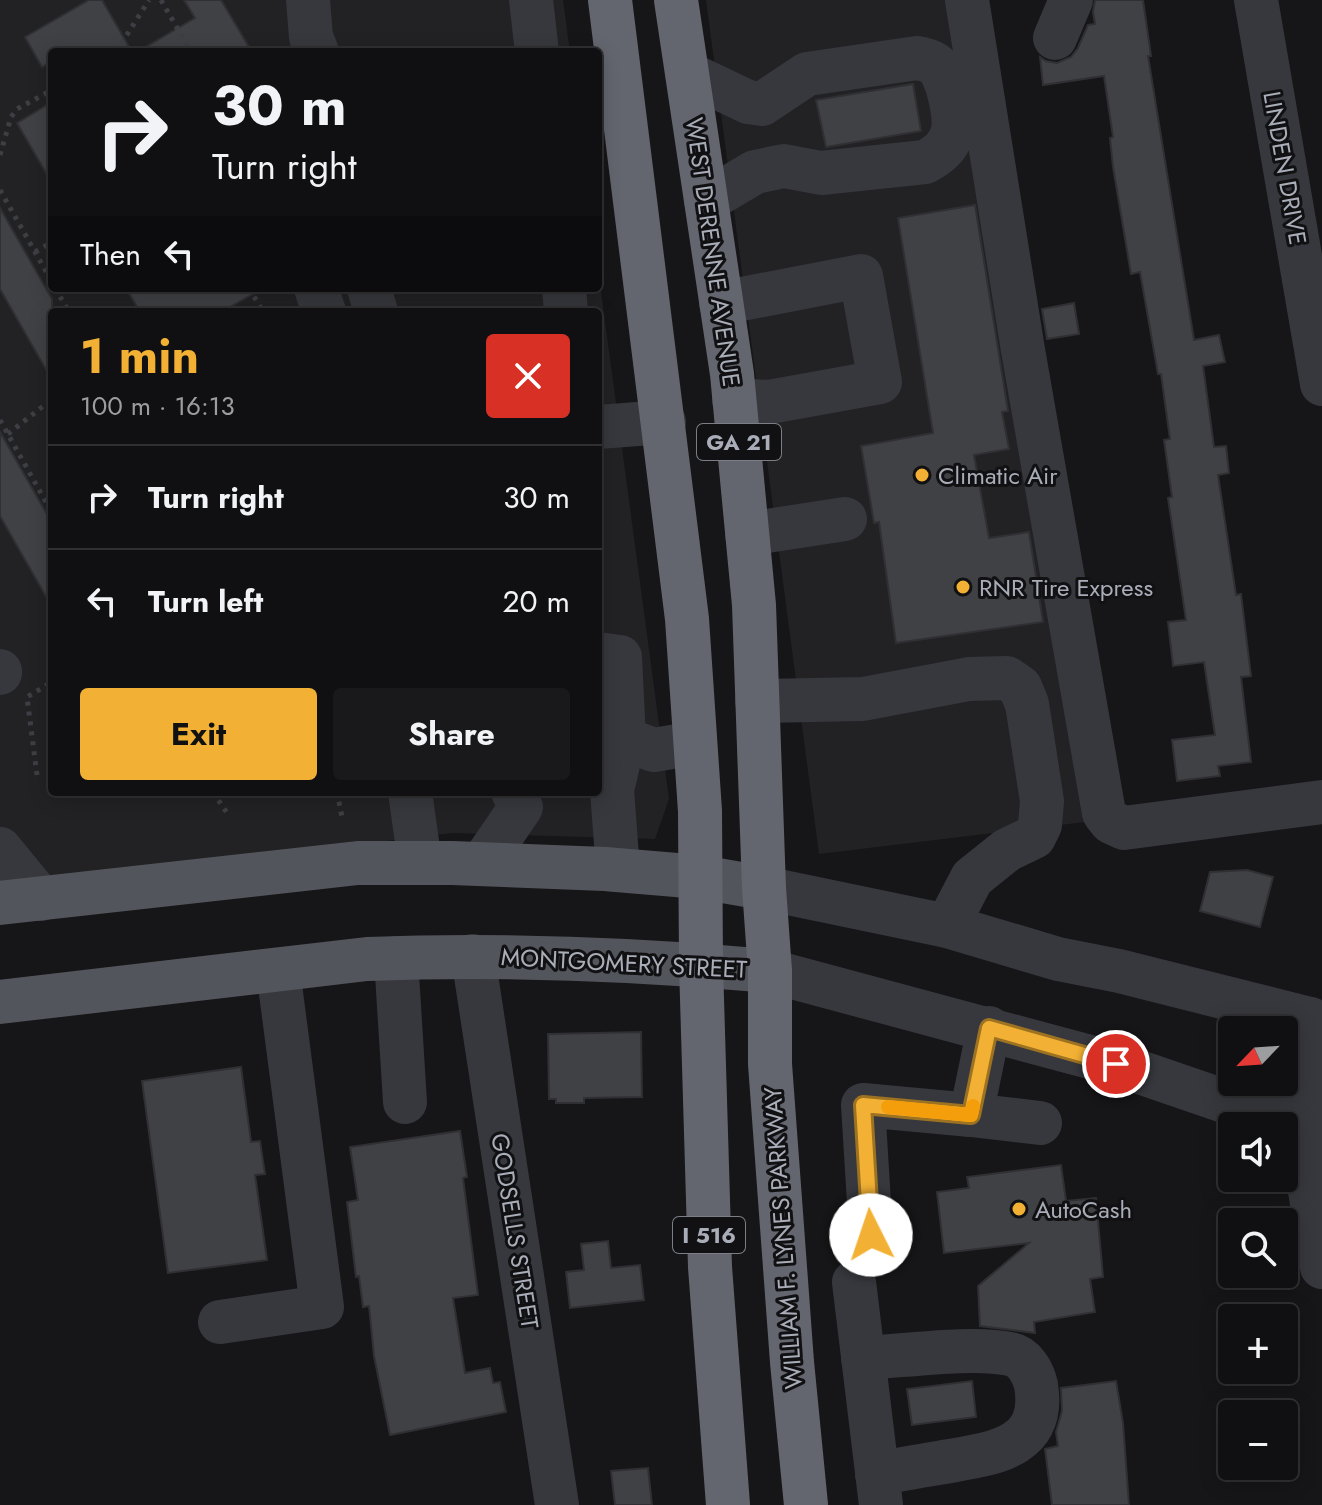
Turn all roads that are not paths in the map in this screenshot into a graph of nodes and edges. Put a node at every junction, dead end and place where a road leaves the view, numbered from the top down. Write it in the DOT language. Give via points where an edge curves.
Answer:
graph roads {
  1 [pos="308,0"];
  2 [pos="531,0"];
  3 [pos="610,0"];
  4 [pos="676,0"];
  5 [pos="967,0"];
  6 [pos="1256,0"];
  7 [pos="315,48"];
  8 [pos="537,48"];
  9 [pos="609,72"];
  10 [pos="687,73"];
  11 [pos="706,201"];
  12 [pos="721,303"];
  13 [pos="1322,384"];
  14 [pos="734,400"];
  15 [pos="664,422"];
  16 [pos="602,427"];
  17 [pos="845,519"];
  18 [pos="747,534"];
  19 [pos="602,655"];
  20 [pos="757,701"];
  21 [pos="611,742"];
  22 [pos="695,743"];
  23 [pos="411,796"];
  24 [pos="521,797"];
  25 [pos="1322,802"];
  26 [pos="0,849"];
  27 [pos="420,863"];
  28 [pos="482,864"];
  29 [pos="618,870"];
  30 [pos="700,877"];
  31 [pos="764,888"];
  32 [pos="20,901"];
  33 [pos="947,926"];
  34 [pos="473,956"];
  35 [pos="396,958"];
  36 [pos="701,965"];
  37 [pos="278,970"];
  38 [pos="770,971"];
  39 [pos="0,1002"];
  40 [pos="1316,1021"];
  41 [pos="989,1028"];
  42 [pos="405,1102"];
  43 [pos="971,1115"];
  44 [pos="1040,1123"];
  45 [pos="1311,1132"];
  46 [pos="871,1235"];
  47 [pos="1322,1267"];
  48 [pos="854,1282"];
  49 [pos="220,1322"];
  50 [pos="863,1358"];
  51 [pos="879,1489"];
  52 [pos="557,1505"];
  53 [pos="728,1505"];
  54 [pos="806,1505"];
  1 -- 7 [label="street"];
  2 -- 8 [label="street"];
  3 -- 9 [label="highway, GA 21"];
  4 -- 10 [label="highway, WEST DERENNE AVENUE / GA 21"];
  5 -- 25 [label="street" via="1100,802 1111,822 1124,828"];
  6 -- 13 [label="street, LINDEN DRIVE"];
  9 -- 15 [label="highway, GA 21"];
  10 -- 11 [label="highway, WEST DERENNE AVENUE / GA 21"];
  10 -- 11 [label="street" via="762,104 807,74 917,58 943,72 954,129 947,146 925,162 821,173 784,166 755,172"];
  11 -- 12 [label="highway, WEST DERENNE AVENUE / GA 21"];
  12 -- 14 [label="highway, WEST DERENNE AVENUE / GA 21"];
  12 -- 14 [label="street" via="861,276 880,382 769,402"];
  14 -- 18 [label="highway, WEST DERENNE AVENUE / GA 21"];
  15 -- 16 [label="street"];
  15 -- 22 [label="highway, GA 21"];
  17 -- 18 [label="street"];
  18 -- 20 [label="highway, WEST DERENNE AVENUE / GA 21"];
  19 -- 21 [label="street" via="620,657"];
  20 -- 31 [label="highway, WEST DERENNE AVENUE / GA 21"];
  20 -- 33 [label="street" via="863,699 969,679 1007,678 1020,687 1042,801 1040,825 1034,837 1007,850 972,878"];
  21 -- 22 [label="street" via="654,750"];
  21 -- 29 [label="street"];
  22 -- 30 [label="highway, GA 21"];
  23 -- 27 [label="street"];
  24 -- 28 [label="street"];
  26 -- 32 [label="street"];
  27 -- 28 [label="main road"];
  27 -- 32 [label="main road" via="358,863"];
  28 -- 29 [label="main road"];
  29 -- 30 [label="main road"];
  30 -- 31 [label="main road"];
  30 -- 36 [label="highway, GA 21"];
  31 -- 33 [label="street"];
  31 -- 38 [label="highway, GA 21"];
  33 -- 40 [label="street" via="1058,959"];
  34 -- 35 [label="main road, MONTGOMERY STREET"];
  34 -- 36 [label="main road, MONTGOMERY STREET"];
  34 -- 52 [label="street, GODSELLS STREET"];
  35 -- 37 [label="main road, MONTGOMERY STREET"];
  35 -- 42 [label="street"];
  36 -- 38 [label="main road, MONTGOMERY STREET"];
  36 -- 53 [label="highway, I 516" via="710,1267"];
  37 -- 39 [label="main road, MONTGOMERY STREET"];
  37 -- 49 [label="street" via="322,1307"];
  38 -- 41 [label="street, MONTGOMERY STREET"];
  38 -- 54 [label="highway, WILLIAM F. LYNES PARKWAY" via="770,1064"];
  40 -- 45 [label="street"];
  41 -- 43 [label="street"];
  41 -- 45 [label="street, MONTGOMERY STREET" via="1116,1064"];
  43 -- 44 [label="street"];
  43 -- 46 [label="street" via="863,1105"];
  45 -- 47 [label="street"];
  48 -- 50 [label="street"];
  50 -- 51 [label="street"];
  50 -- 51 [label="street" via="1014,1354 1027,1364 1035,1381 1038,1412 1023,1438 1003,1450"];
}
